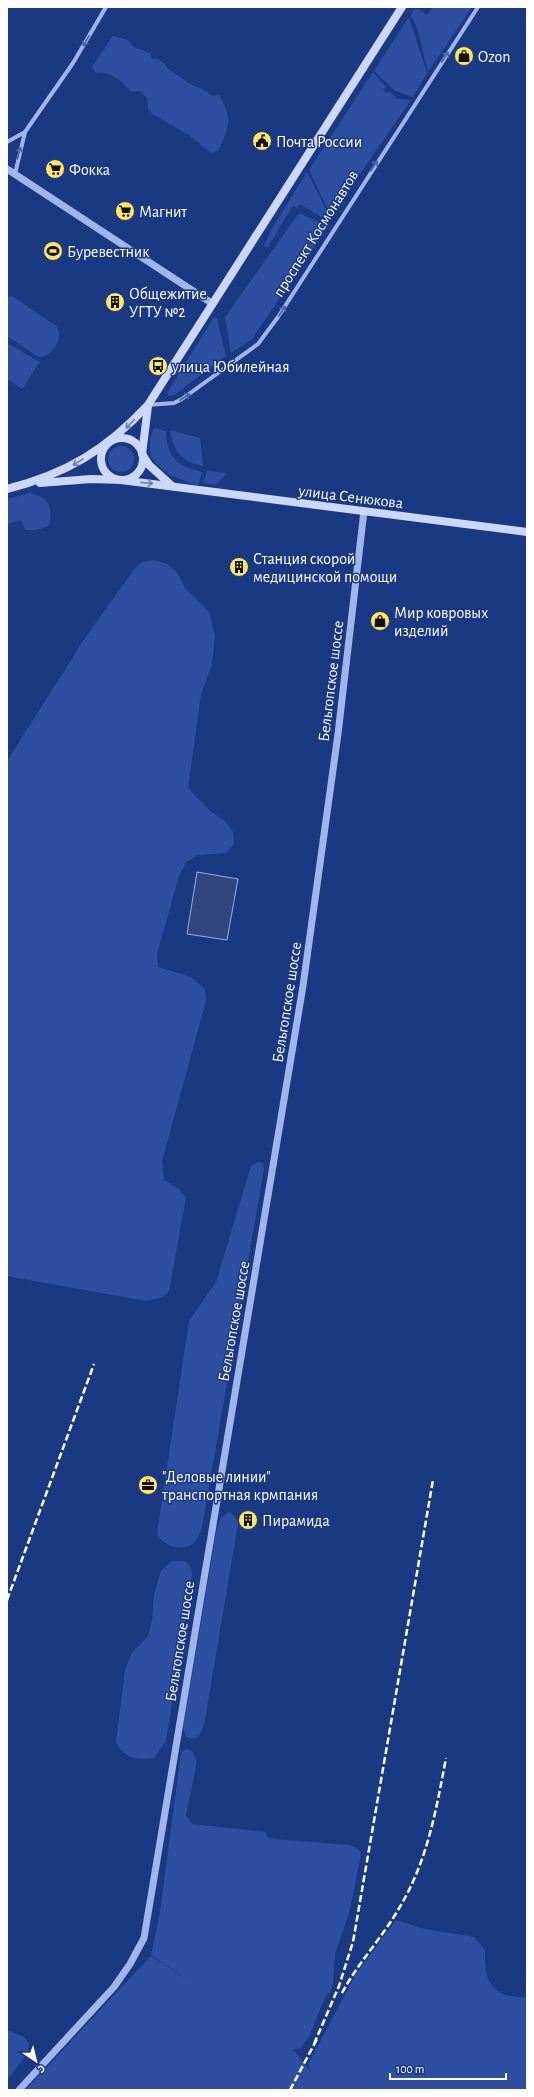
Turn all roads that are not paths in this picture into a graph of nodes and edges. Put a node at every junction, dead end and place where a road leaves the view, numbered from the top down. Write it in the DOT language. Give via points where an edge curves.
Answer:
graph roads {
  1 [pos="106,7"];
  2 [pos="402,7"];
  3 [pos="478,7"];
  4 [pos="25,132"];
  5 [pos="7,142"];
  6 [pos="7,169"];
  7 [pos="15,174"];
  8 [pos="213,304"];
  9 [pos="148,405"];
  10 [pos="111,442"];
  11 [pos="142,454"];
  12 [pos="121,480"];
  13 [pos="29,484"];
  14 [pos="172,486"];
  15 [pos="7,489"];
  16 [pos="364,512"];
  17 [pos="527,532"];
  18 [pos="19,2090"];
  1 -- 4 [label="street, one-way" via="56,88"];
  2 -- 8 [label="main road"];
  9 -- 3 [label="street, проспект Космонавтов, one-way" via="174,403 182,399 258,344"];
  4 -- 5 [label="street"];
  7 -- 4 [label="street, one-way"];
  6 -- 7 [label="street"];
  7 -- 8 [label="street"];
  8 -- 9 [label="main road"];
  9 -- 10 [label="main road, one-way"];
  9 -- 11 [label="main road"];
  10 -- 11 [label="main road, улица Сенюкова" via="118,439 132,441"];
  10 -- 12 [label="main road, улица Сенюкова" via="102,452 101,465 108,476"];
  10 -- 13 [label="main road, улица Сенюкова, one-way" via="71,466"];
  11 -- 12 [label="main road, улица Сенюкова" via="139,472 134,477"];
  11 -- 14 [label="main road, улица Сенюкова" via="149,466"];
  12 -- 13 [label="main road, улица Сенюкова" via="91,479"];
  12 -- 14 [label="main road, улица Сенюкова, one-way"];
  13 -- 15 [label="main road, улица Сенюкова"];
  14 -- 16 [label="main road, улица Сенюкова" via="201,492"];
  16 -- 17 [label="main road, улица Сенюкова"];
  16 -- 18 [label="street, Бельгопское шоссе" via="338,734 303,986 144,1938 114,1987"];
}
